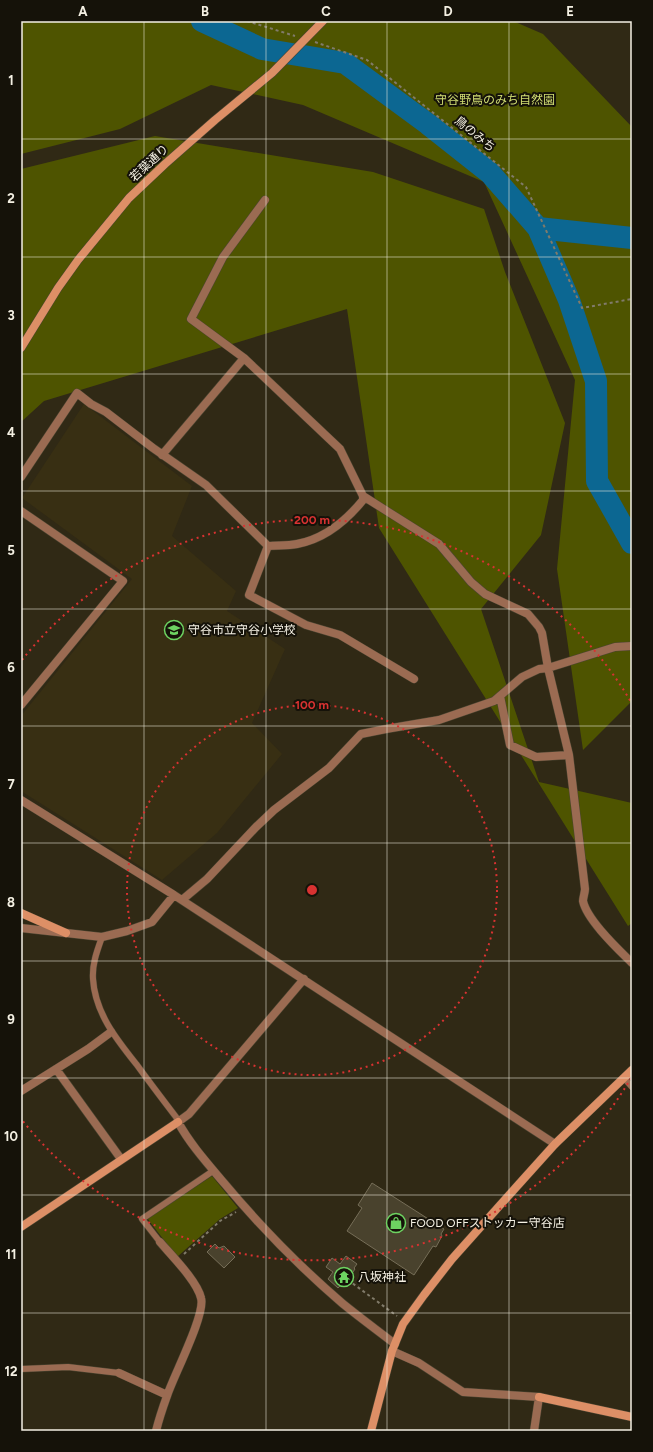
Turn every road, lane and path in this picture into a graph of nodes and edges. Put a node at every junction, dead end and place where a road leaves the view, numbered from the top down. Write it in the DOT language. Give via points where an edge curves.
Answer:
graph roads {
  1 [pos="247,21"];
  2 [pos="323,21"];
  3 [pos="297,36"];
  4 [pos="311,41"];
  5 [pos="265,200"];
  6 [pos="632,299"];
  7 [pos="21,348"];
  8 [pos="244,358"];
  9 [pos="162,455"];
  10 [pos="21,477"];
  11 [pos="363,496"];
  12 [pos="21,511"];
  13 [pos="268,546"];
  14 [pos="632,646"];
  15 [pos="548,668"];
  16 [pos="414,679"];
  17 [pos="500,696"];
  18 [pos="21,705"];
  19 [pos="569,755"];
  20 [pos="21,800"];
  21 [pos="174,895"];
  22 [pos="182,900"];
  23 [pos="21,913"];
  24 [pos="21,928"];
  25 [pos="66,933"];
  26 [pos="102,937"];
  27 [pos="632,963"];
  28 [pos="304,979"];
  29 [pos="112,1032"];
  30 [pos="56,1069"];
  31 [pos="632,1070"];
  32 [pos="624,1078"];
  33 [pos="632,1087"];
  34 [pos="21,1091"];
  35 [pos="178,1122"];
  36 [pos="555,1144"];
  37 [pos="121,1159"];
  38 [pos="213,1170"];
  39 [pos="244,1207"];
  40 [pos="21,1227"];
  41 [pos="160,1242"];
  42 [pos="176,1261"];
  43 [pos="348,1280"];
  44 [pos="405,1321"];
  45 [pos="393,1347"];
  46 [pos="21,1369"];
  47 [pos="119,1373"];
  48 [pos="167,1395"];
  49 [pos="539,1397"];
  50 [pos="632,1417"];
  51 [pos="156,1431"];
  52 [pos="372,1431"];
  53 [pos="534,1431"];
  1 -- 3 [label="path"];
  2 -- 7 [label="street, 若葉通り" via="272,73 164,164 129,198 78,260"];
  4 -- 6 [label="path, 鳥のみち" via="367,60 526,188 582,308"];
  5 -- 8 [label="street" via="223,257 191,319"];
  8 -- 9 [label="street"];
  8 -- 11 [label="street" via="340,449"];
  9 -- 10 [label="street" via="77,393"];
  9 -- 13 [label="street" via="206,485"];
  11 -- 13 [label="street" via="355,510 325,535 297,544"];
  11 -- 15 [label="street" via="439,544 471,582 485,594 528,614 542,633"];
  12 -- 18 [label="street" via="123,581"];
  13 -- 16 [label="street" via="249,595 306,625 340,635"];
  14 -- 15 [label="street" via="615,647"];
  15 -- 17 [label="street" via="522,677"];
  15 -- 19 [label="street"];
  17 -- 19 [label="street" via="510,745 536,757"];
  17 -- 22 [label="street" via="494,701 439,720 362,734 329,768 274,810 207,879"];
  19 -- 27 [label="street" via="585,889 583,901 591,918"];
  20 -- 21 [label="street"];
  21 -- 22 [label="street"];
  21 -- 26 [label="street" via="152,922"];
  22 -- 28 [label="street"];
  23 -- 25 [label="street"];
  24 -- 25 [label="street"];
  25 -- 26 [label="street"];
  26 -- 29 [label="lane" via="93,964 93,979 95,994"];
  28 -- 35 [label="street" via="189,1114"];
  28 -- 36 [label="street"];
  29 -- 30 [label="street"];
  29 -- 35 [label="lane"];
  30 -- 34 [label="street"];
  30 -- 37 [label="street"];
  31 -- 32 [label="street"];
  32 -- 33 [label="lane"];
  32 -- 36 [label="street"];
  35 -- 37 [label="street"];
  35 -- 38 [label="street"];
  36 -- 44 [label="street" via="452,1259"];
  37 -- 40 [label="street"];
  38 -- 39 [label="street"];
  38 -- 41 [label="lane" via="142,1218"];
  39 -- 42 [label="path" via="220,1221"];
  39 -- 45 [label="street" via="296,1260"];
  41 -- 42 [label="street"];
  42 -- 48 [label="street" via="197,1287 202,1300 201,1311"];
  43 -- 44 [label="path"];
  44 -- 45 [label="street"];
  45 -- 49 [label="street" via="463,1392"];
  45 -- 52 [label="street"];
  46 -- 47 [label="lane" via="68,1367"];
  47 -- 48 [label="street"];
  48 -- 51 [label="street"];
  49 -- 50 [label="street"];
  49 -- 53 [label="street"];
}
